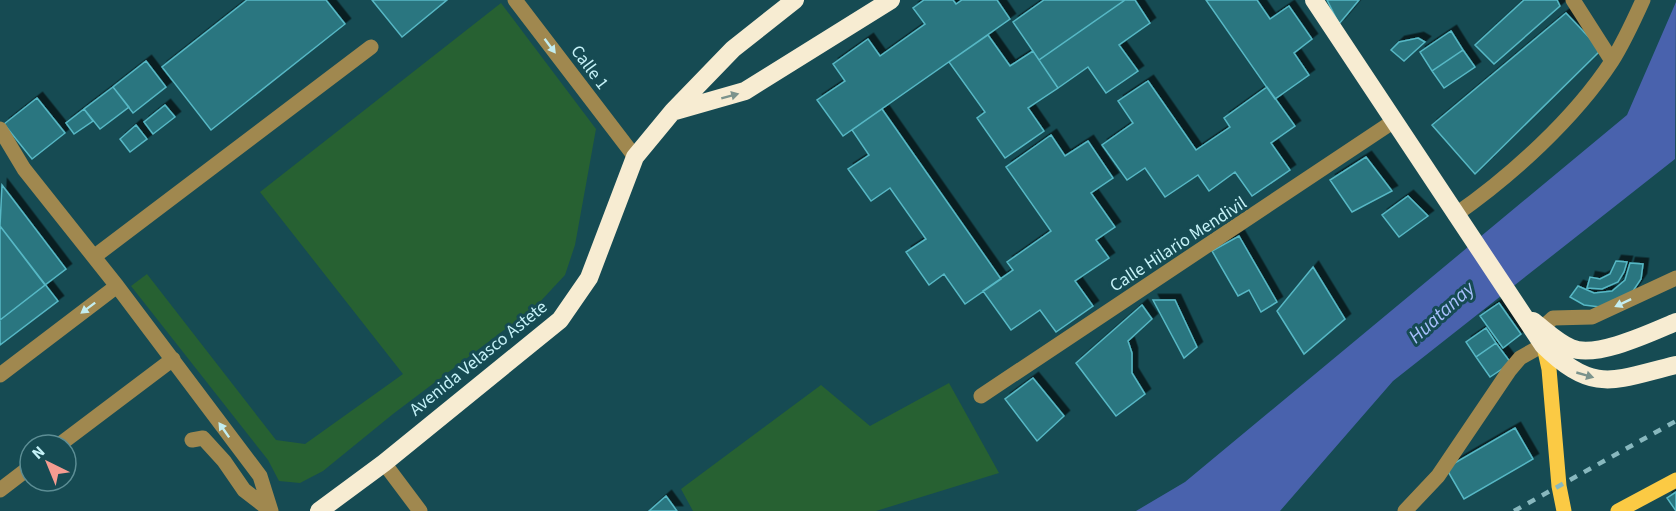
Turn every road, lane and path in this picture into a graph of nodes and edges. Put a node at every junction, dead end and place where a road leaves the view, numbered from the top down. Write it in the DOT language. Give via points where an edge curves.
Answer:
graph roads {
  1 [pos="515,0"];
  2 [pos="795,0"];
  3 [pos="891,0"];
  4 [pos="1314,0"];
  5 [pos="1573,0"];
  6 [pos="1643,0"];
  7 [pos="371,47"];
  8 [pos="1612,61"];
  9 [pos="674,111"];
  10 [pos="1394,121"];
  11 [pos="0,129"];
  12 [pos="635,157"];
  13 [pos="1460,222"];
  14 [pos="96,256"];
  15 [pos="1676,278"];
  16 [pos="117,286"];
  17 [pos="1676,322"];
  18 [pos="1543,337"];
  19 [pos="173,360"];
  20 [pos="1676,365"];
  21 [pos="0,375"];
  22 [pos="981,396"];
  23 [pos="75,433"];
  24 [pos="192,440"];
  25 [pos="384,463"];
  26 [pos="18,476"];
  27 [pos="1676,480"];
  28 [pos="0,490"];
  29 [pos="271,511"];
  30 [pos="318,511"];
  31 [pos="420,511"];
  32 [pos="1405,511"];
  33 [pos="1564,511"];
  34 [pos="1618,511"];
  1 -- 12 [label="street, Calle 1, one-way"];
  2 -- 9 [label="highway, Avenida Velasco Astete" via="733,48"];
  9 -- 3 [label="highway, one-way" via="745,92"];
  4 -- 10 [label="highway"];
  5 -- 8 [label="street"];
  6 -- 8 [label="street"];
  7 -- 14 [label="street"];
  8 -- 13 [label="street" via="1580,103"];
  9 -- 12 [label="highway, Avenida Velasco Astete"];
  10 -- 13 [label="highway"];
  10 -- 22 [label="street, Calle Hilario Mendivil"];
  11 -- 14 [label="street" via="24,169"];
  12 -- 25 [label="highway, Avenida Velasco Astete" via="589,278 560,320"];
  13 -- 18 [label="highway" via="1511,299"];
  14 -- 16 [label="street"];
  15 -- 18 [label="street, one-way" via="1592,317 1553,318"];
  16 -- 19 [label="street"];
  16 -- 21 [label="street, one-way"];
  17 -- 18 [label="highway" via="1639,338 1590,351 1573,350"];
  18 -- 20 [label="highway, one-way" via="1579,375 1609,381"];
  18 -- 32 [label="street" via="1509,371 1438,476"];
  18 -- 33 [label="main road"];
  19 -- 23 [label="street"];
  29 -- 19 [label="street, one-way" via="260,476"];
  24 -- 29 [label="street" via="203,438 244,490"];
  25 -- 30 [label="highway, Avenida Velasco Astete"];
  25 -- 31 [label="street"];
  26 -- 28 [label="street"];
  27 -- 34 [label="main road"];
}
